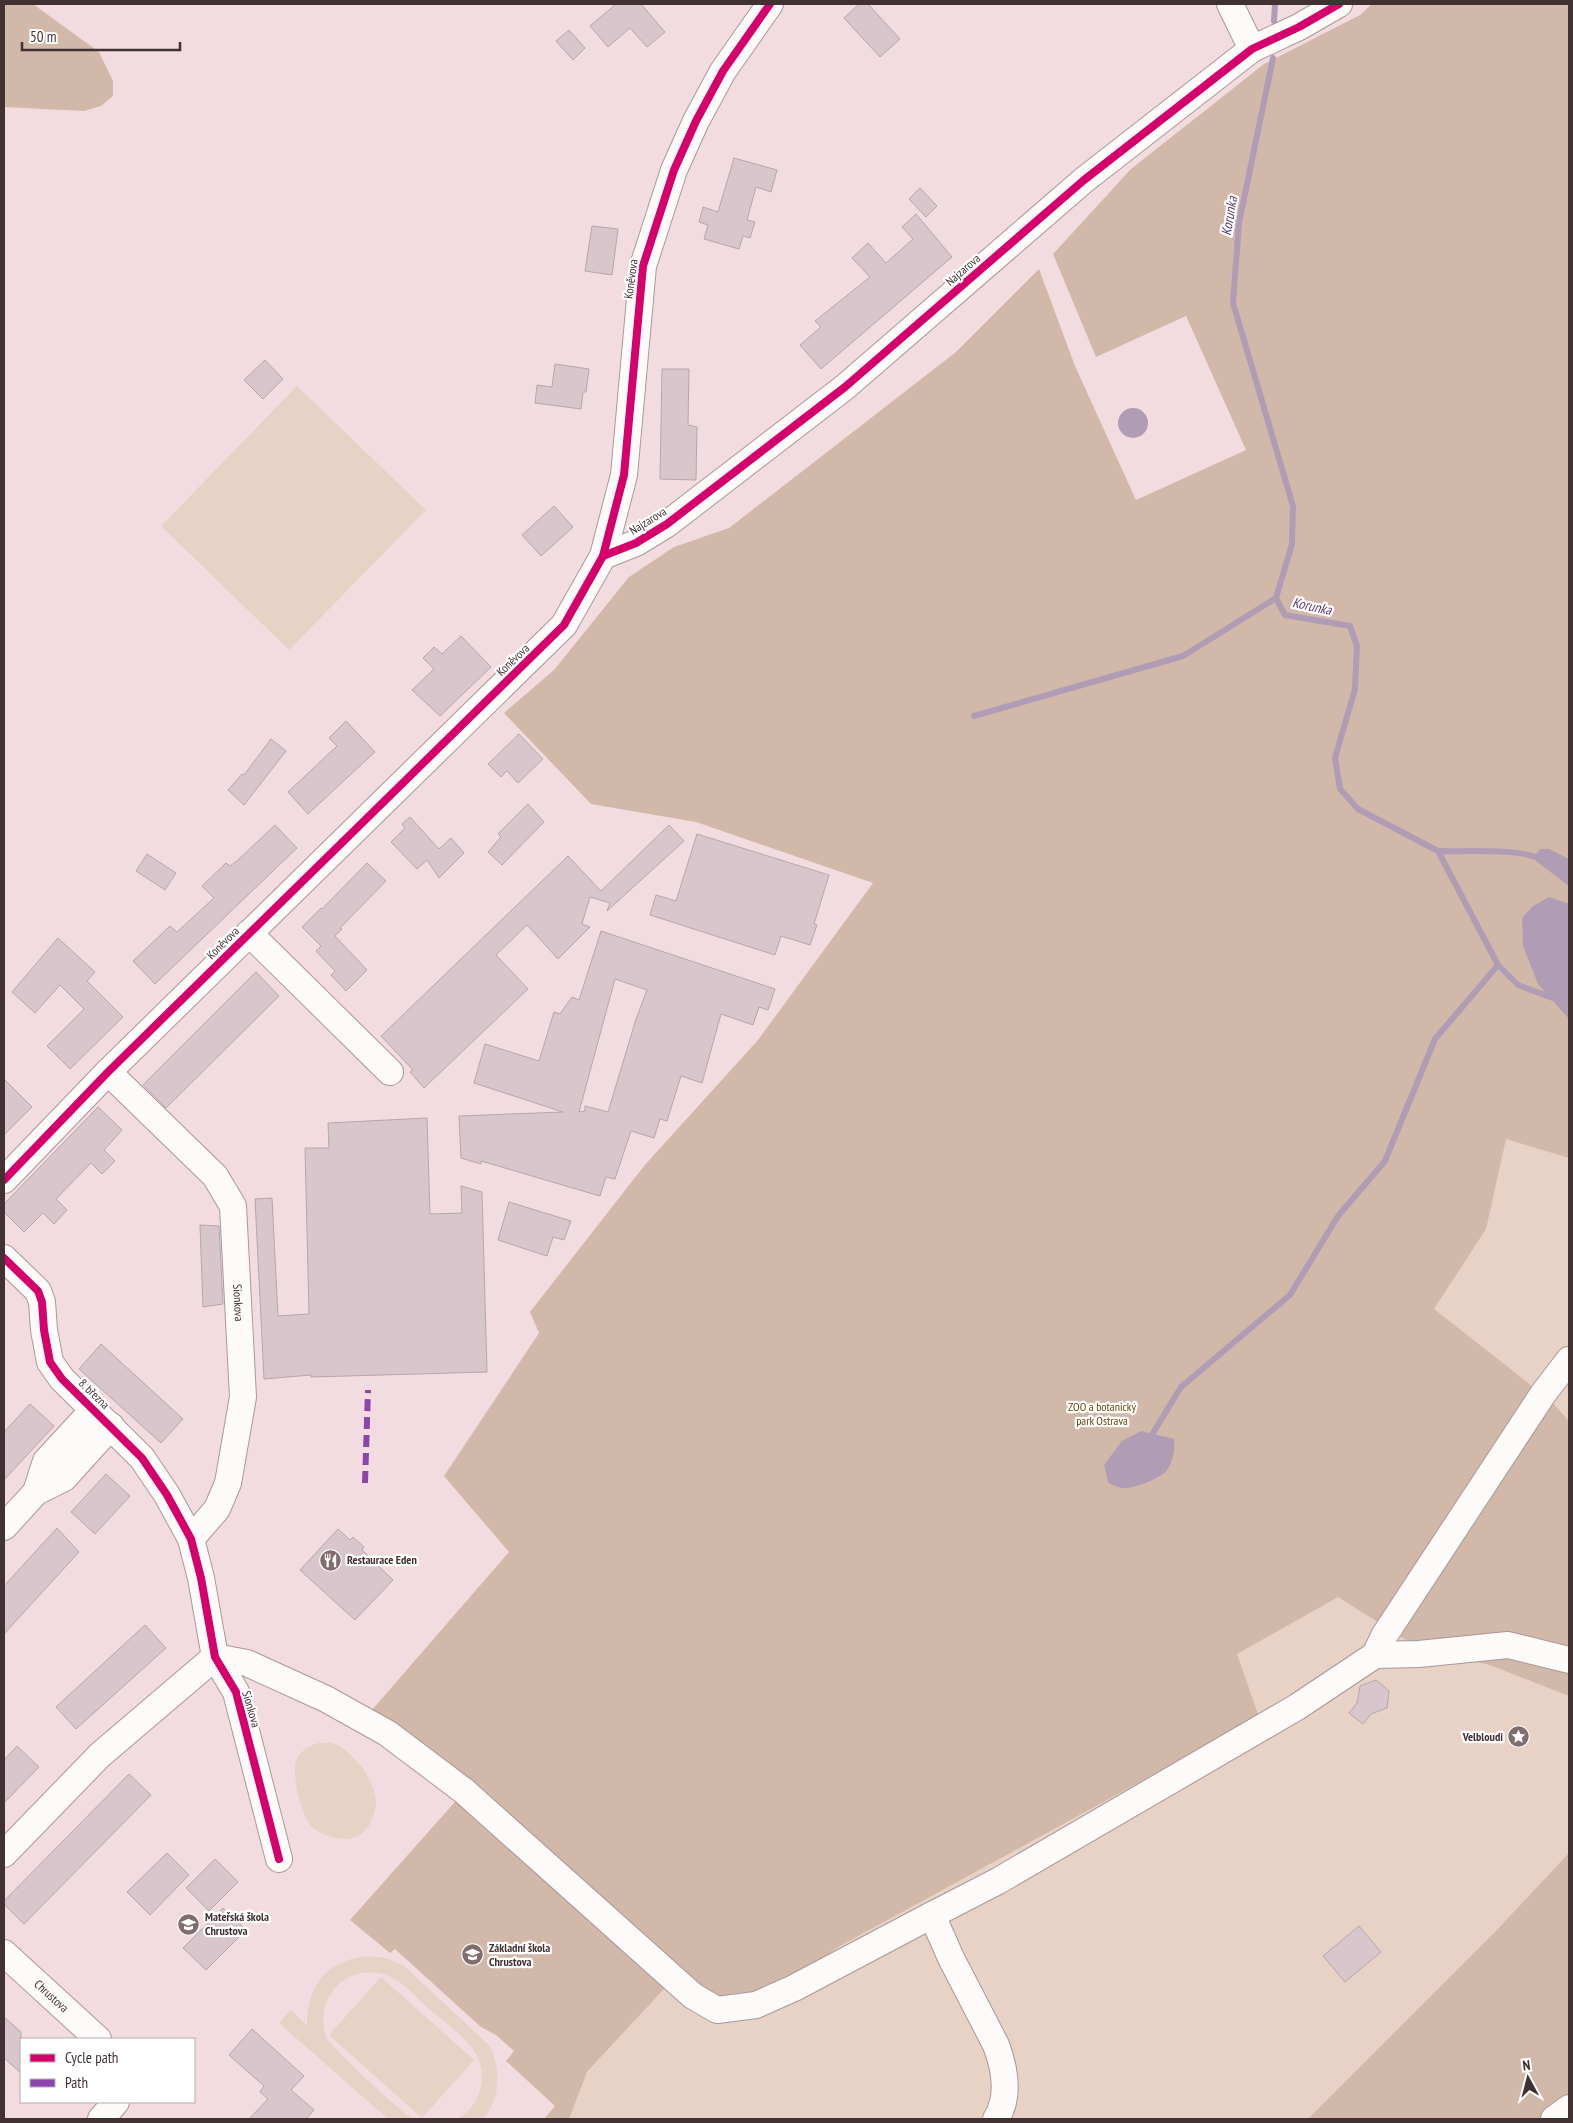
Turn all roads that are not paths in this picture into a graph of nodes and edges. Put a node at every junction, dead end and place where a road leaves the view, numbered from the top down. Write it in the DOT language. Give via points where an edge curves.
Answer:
graph roads {
  1 [pos="770,4"];
  2 [pos="1230,4"];
  3 [pos="1339,4"];
  4 [pos="1252,49"];
  5 [pos="603,556"];
  6 [pos="249,934"];
  7 [pos="108,1072"];
  8 [pos="390,1072"];
  9 [pos="4,1180"];
  10 [pos="4,1258"];
  11 [pos="1569,1360"];
  12 [pos="103,1417"];
  13 [pos="4,1527"];
  14 [pos="191,1539"];
  15 [pos="1375,1655"];
  16 [pos="215,1657"];
  17 [pos="1569,1660"];
  18 [pos="4,1854"];
  19 [pos="279,1858"];
  20 [pos="932,1915"];
  21 [pos="4,1953"];
  22 [pos="97,2038"];
  23 [pos="115,2103"];
  24 [pos="1569,2108"];
  25 [pos="101,2119"];
  26 [pos="996,2119"];
  27 [pos="1554,2119"];
  1 -- 5 [label="street, Koněvova" via="723,71 696,122 674,170 642,266 624,475"];
  2 -- 4 [label="street"];
  3 -- 4 [label="street, Najzarova"];
  4 -- 5 [label="street, Najzarova" via="1084,180 845,387 667,524 636,543"];
  5 -- 6 [label="street, Koněvova" via="564,625"];
  6 -- 7 [label="street, Koněvova"];
  6 -- 8 [label="street"];
  7 -- 9 [label="street, Koněvova"];
  7 -- 14 [label="street, Sionkova" via="215,1176 232,1206 243,1397 228,1483 217,1509"];
  10 -- 12 [label="street, 8. března" via="38,1291 50,1362 62,1379"];
  11 -- 15 [label="street" via="1384,1636"];
  12 -- 13 [label="street, 8. března" via="46,1461 36,1492"];
  12 -- 14 [label="street, 8. března" via="142,1458"];
  14 -- 16 [label="street, Sionkova"];
  15 -- 17 [label="street" via="1508,1645"];
  15 -- 20 [label="street" via="1297,1707 998,1881"];
  16 -- 18 [label="street" via="100,1755"];
  16 -- 19 [label="street, Sionkova" via="236,1692"];
  16 -- 20 [label="street" via="247,1663 326,1699 387,1733 464,1792 693,1996 717,2010 756,2005 786,1992"];
  20 -- 26 [label="street" via="1001,2059 1005,2095"];
  21 -- 22 [label="street, Chrustova"];
  23 -- 25 [label="street"];
  24 -- 27 [label="street"];
}
